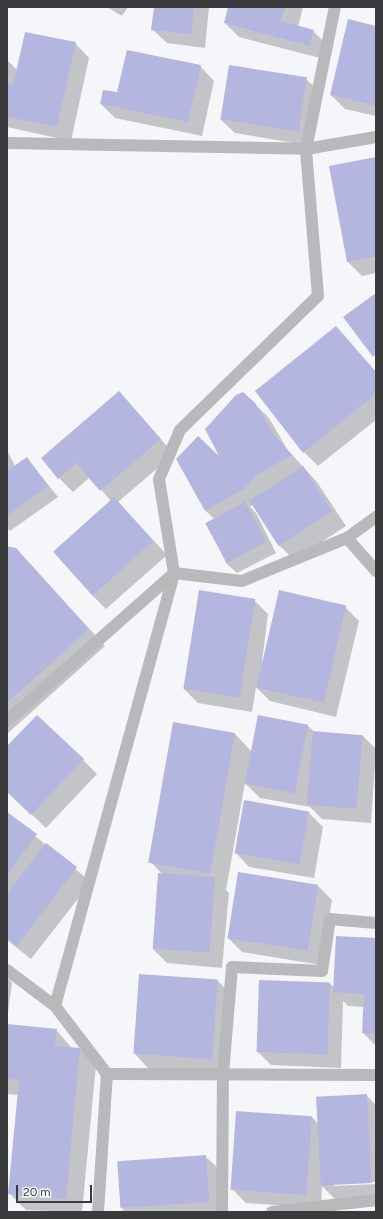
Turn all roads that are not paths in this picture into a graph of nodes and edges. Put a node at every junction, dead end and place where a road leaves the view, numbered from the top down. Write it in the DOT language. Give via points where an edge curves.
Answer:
graph roads {
  1 [pos="335,7"];
  2 [pos="376,137"];
  3 [pos="7,143"];
  4 [pos="306,149"];
  5 [pos="376,517"];
  6 [pos="347,538"];
  7 [pos="376,571"];
  8 [pos="174,573"];
  9 [pos="7,721"];
  10 [pos="376,922"];
  11 [pos="7,970"];
  12 [pos="55,1006"];
  13 [pos="107,1074"];
  14 [pos="223,1074"];
  15 [pos="376,1075"];
  16 [pos="376,1200"];
  17 [pos="98,1212"];
  18 [pos="222,1212"];
  19 [pos="272,1212"];
  1 -- 4 [label="street"];
  2 -- 4 [label="street"];
  3 -- 4 [label="street"];
  4 -- 8 [label="street" via="318,296 180,430 159,478"];
  5 -- 6 [label="street"];
  6 -- 7 [label="street"];
  6 -- 8 [label="street" via="242,581"];
  8 -- 9 [label="street"];
  8 -- 12 [label="street"];
  10 -- 14 [label="street" via="330,919 322,971 232,967"];
  11 -- 12 [label="street"];
  12 -- 13 [label="street"];
  13 -- 14 [label="street"];
  13 -- 17 [label="street"];
  14 -- 15 [label="street"];
  14 -- 18 [label="street"];
  16 -- 19 [label="street"];
}
